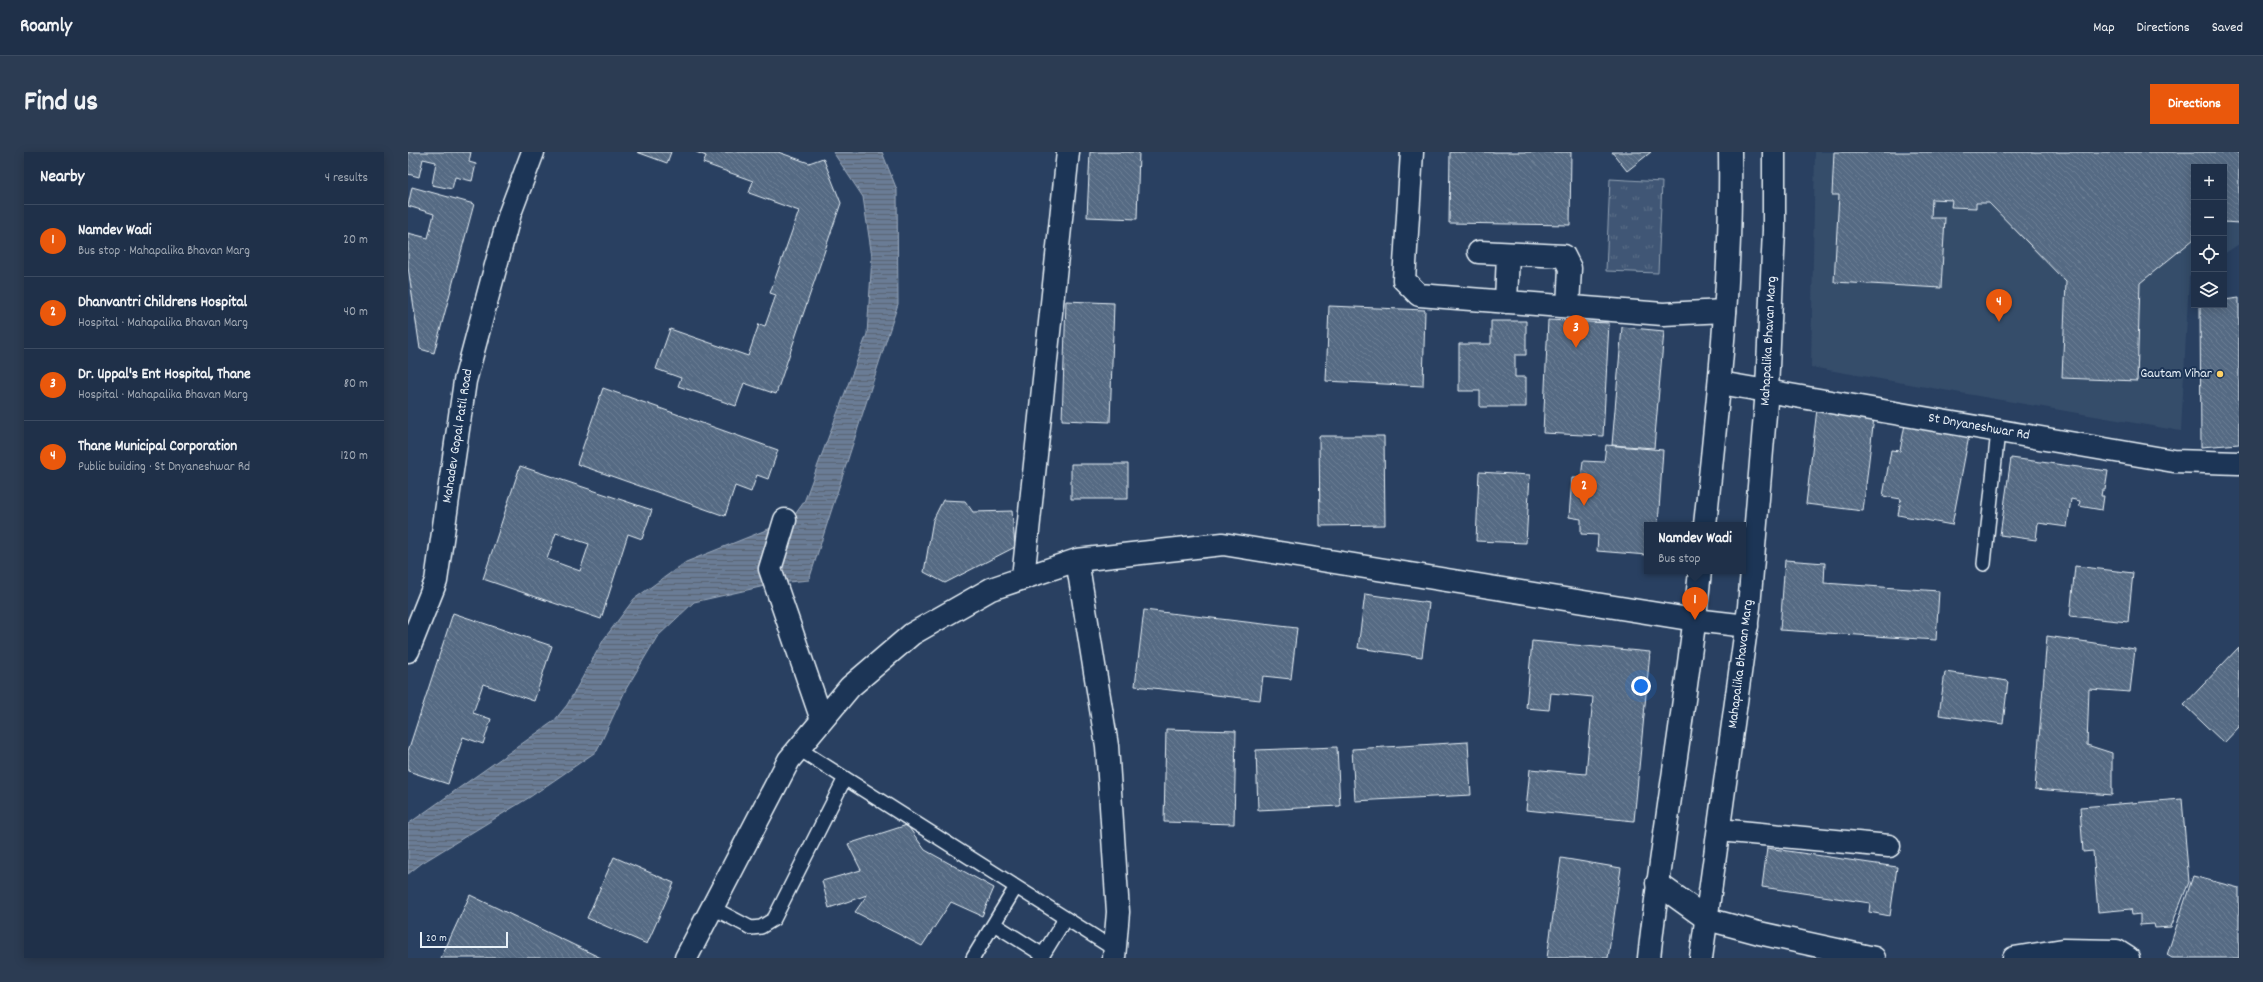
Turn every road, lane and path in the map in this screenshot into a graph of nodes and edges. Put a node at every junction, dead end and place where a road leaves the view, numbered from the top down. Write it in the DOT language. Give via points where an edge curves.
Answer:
graph roads {
  1 [pos="532,152"];
  2 [pos="1068,152"];
  3 [pos="1412,152"];
  4 [pos="1730,152"];
  5 [pos="1774,152"];
  6 [pos="1479,252"];
  7 [pos="1508,254"];
  8 [pos="1506,302"];
  9 [pos="1568,306"];
  10 [pos="1725,311"];
  11 [pos="1720,383"];
  12 [pos="1767,390"];
  13 [pos="1998,431"];
  14 [pos="2239,463"];
  15 [pos="785,520"];
  16 [pos="1705,522"];
  17 [pos="1077,560"];
  18 [pos="1984,564"];
  19 [pos="1700,574"];
  20 [pos="1023,578"];
  21 [pos="1695,620"];
  22 [pos="1747,626"];
  23 [pos="408,651"];
  24 [pos="822,720"];
  25 [pos="799,749"];
  26 [pos="845,778"];
  27 [pos="1719,830"];
  28 [pos="1889,846"];
  29 [pos="1657,883"];
  30 [pos="1016,887"];
  31 [pos="713,908"];
  32 [pos="1065,919"];
  33 [pos="1707,919"];
  34 [pos="994,924"];
  35 [pos="1114,954"];
  36 [pos="1042,957"];
  37 [pos="686,958"];
  38 [pos="973,958"];
  39 [pos="1648,958"];
  40 [pos="1701,958"];
  41 [pos="1874,958"];
  42 [pos="2014,958"];
  43 [pos="2128,958"];
  1 -- 23 [label="street, Mahadev Gopal Patil Road" via="510,213 465,381 436,581"];
  2 -- 20 [label="street"];
  3 -- 8 [label="street" via="1404,280 1419,295"];
  4 -- 10 [label="street" via="1731,223"];
  5 -- 12 [label="street, Mahapalika Bhavan Marg" via="1774,230"];
  6 -- 7 [label="street"];
  7 -- 8 [label="street"];
  7 -- 9 [label="street" via="1564,256 1570,268"];
  8 -- 9 [label="street"];
  9 -- 10 [label="street" via="1663,314"];
  10 -- 11 [label="street"];
  11 -- 12 [label="street, St Dnyaneshwar Rd"];
  11 -- 16 [label="street"];
  12 -- 13 [label="street, St Dnyaneshwar Rd"];
  12 -- 22 [label="street, Mahapalika Bhavan Marg"];
  13 -- 14 [label="street, St Dnyaneshwar Rd" via="2174,462"];
  13 -- 18 [label="lane"];
  15 -- 24 [label="street" via="770,570"];
  17 -- 20 [label="street"];
  17 -- 21 [label="street" via="1223,544"];
  17 -- 35 [label="street" via="1107,746 1118,912"];
  19 -- 21 [label="street"];
  20 -- 24 [label="street" via="991,589 912,634 850,687"];
  21 -- 22 [label="street"];
  21 -- 29 [label="street"];
  22 -- 27 [label="street, Mahapalika Bhavan Marg"];
  24 -- 25 [label="street"];
  25 -- 26 [label="lane"];
  25 -- 31 [label="street" via="789,760"];
  26 -- 30 [label="lane"];
  26 -- 31 [label="lane" via="774,919 761,927 751,928"];
  27 -- 28 [label="street"];
  27 -- 33 [label="street, Mahapalika Bhavan Marg"];
  29 -- 33 [label="street"];
  29 -- 39 [label="street"];
  30 -- 32 [label="lane"];
  30 -- 34 [label="lane"];
  31 -- 37 [label="street"];
  32 -- 35 [label="lane"];
  32 -- 36 [label="lane"];
  33 -- 40 [label="street, Mahapalika Bhavan Marg"];
  33 -- 41 [label="street"];
  34 -- 36 [label="lane"];
  34 -- 38 [label="lane"];
  42 -- 43 [label="street" via="2063,950 2117,951"];
}
